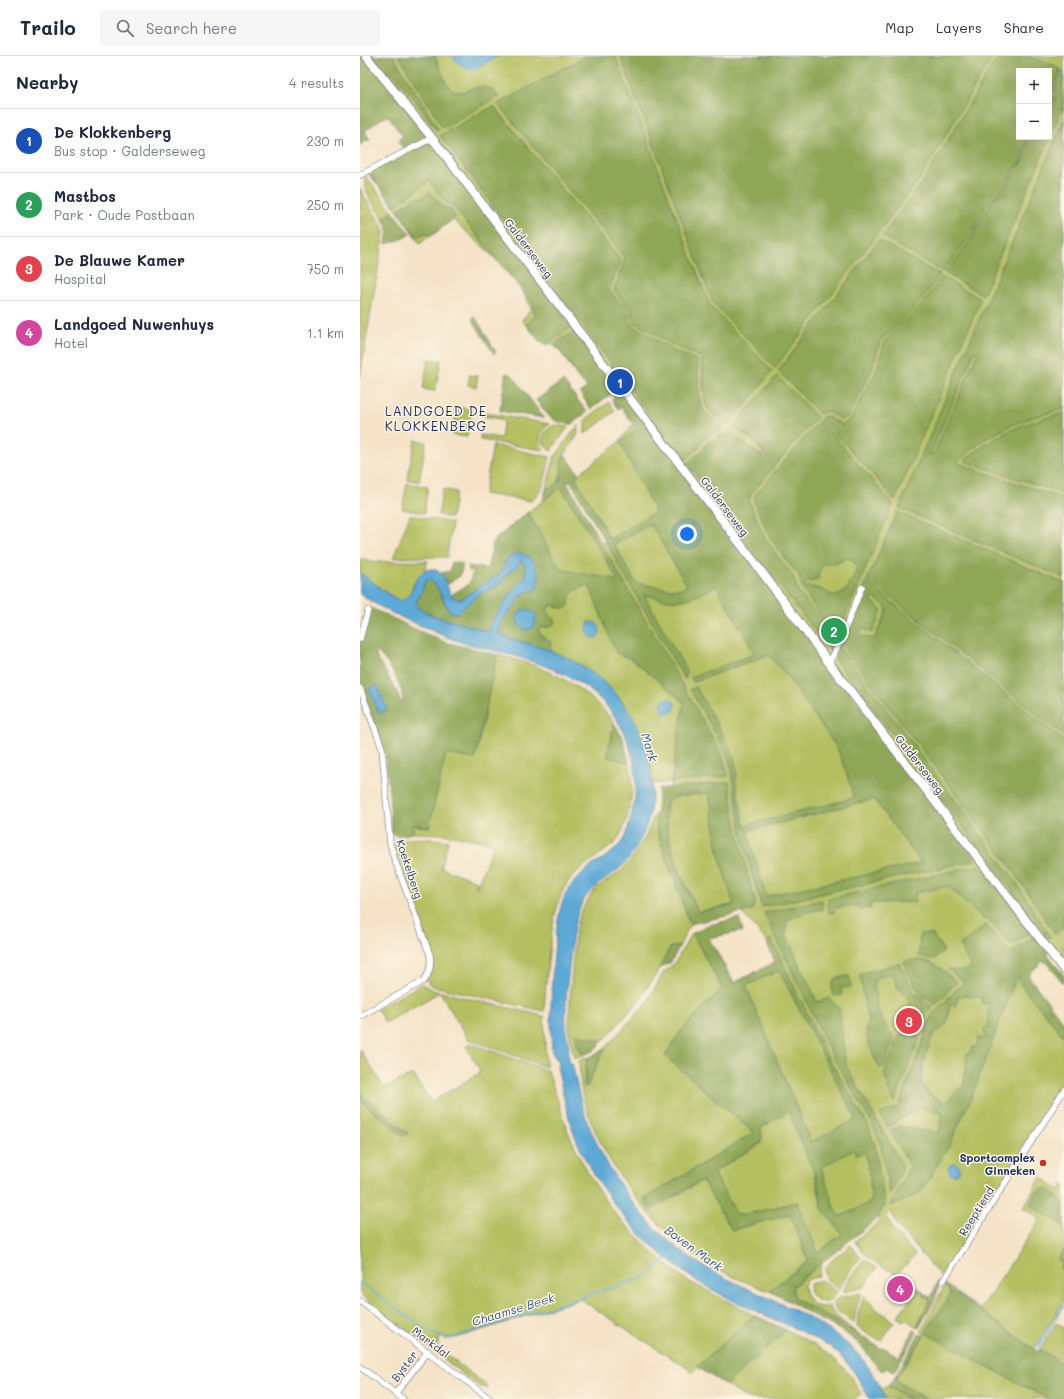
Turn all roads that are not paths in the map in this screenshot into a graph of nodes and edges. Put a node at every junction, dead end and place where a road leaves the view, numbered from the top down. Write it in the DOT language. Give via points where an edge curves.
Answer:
graph roads {
  1 [pos="366,56"];
  2 [pos="432,138"];
  3 [pos="360,175"];
  4 [pos="862,587"];
  5 [pos="368,610"];
  6 [pos="360,639"];
  7 [pos="829,663"];
  8 [pos="360,688"];
  9 [pos="1064,970"];
  10 [pos="360,1016"];
  11 [pos="1064,1090"];
  12 [pos="943,1281"];
  13 [pos="360,1300"];
  14 [pos="428,1351"];
  15 [pos="360,1367"];
  16 [pos="395,1394"];
  17 [pos="403,1399"];
  18 [pos="490,1399"];
  1 -- 2 [label="street, Galderseweg"];
  2 -- 3 [label="street"];
  2 -- 7 [label="street, Galderseweg"];
  4 -- 7 [label="street"];
  5 -- 6 [label="street"];
  7 -- 9 [label="street, Galderseweg"];
  8 -- 10 [label="street, Koekelberg" via="382,748 390,843 430,955 431,966 424,981"];
  11 -- 12 [label="street, Reeptiend"];
  13 -- 14 [label="street, Markdal"];
  14 -- 16 [label="street, Byster"];
  14 -- 18 [label="street, Markdal"];
  15 -- 16 [label="street"];
  16 -- 17 [label="street"];
}
